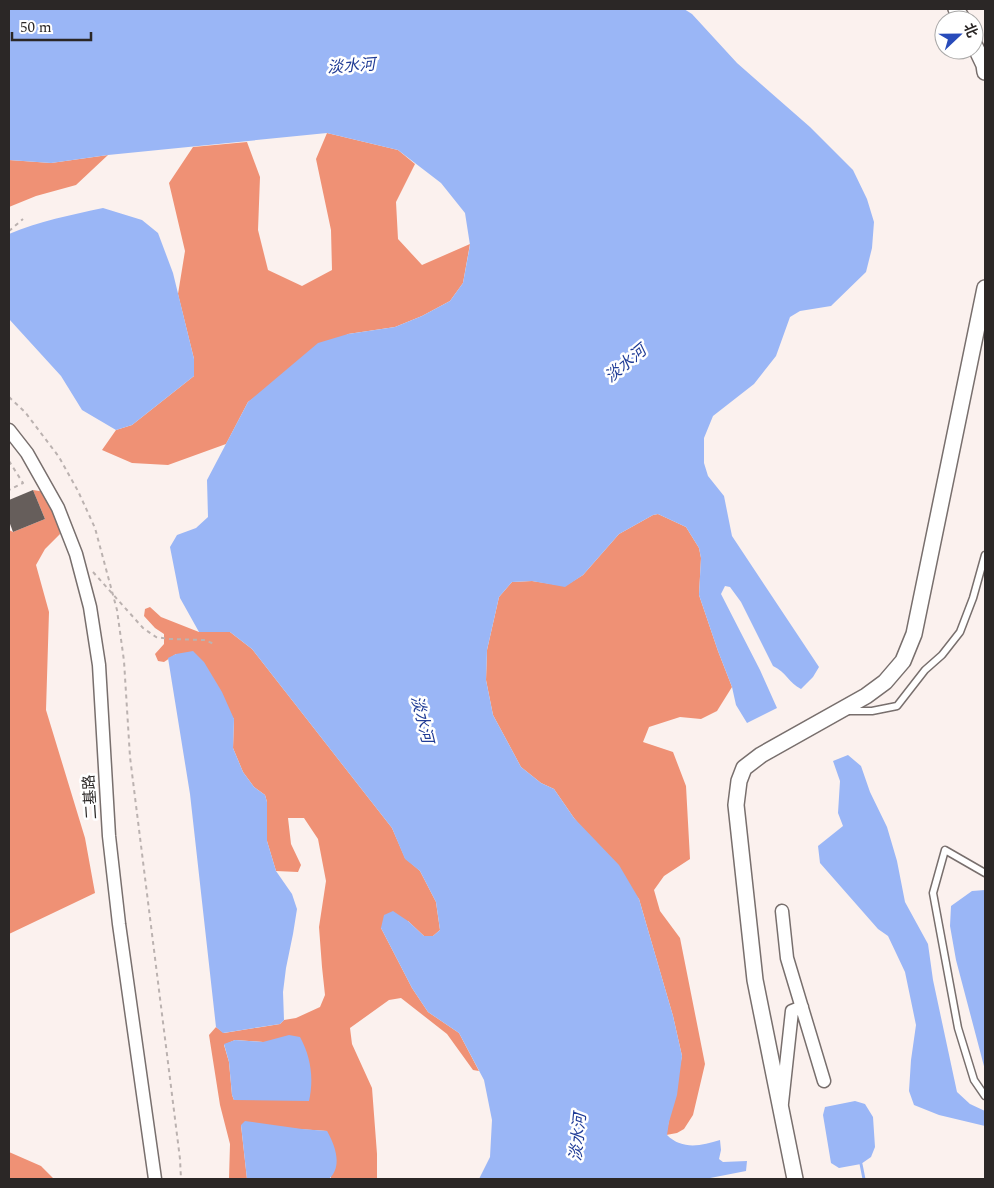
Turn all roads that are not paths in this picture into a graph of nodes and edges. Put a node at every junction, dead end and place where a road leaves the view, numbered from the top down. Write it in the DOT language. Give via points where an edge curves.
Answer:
graph roads {
  1 [pos="982,60"];
  2 [pos="985,72"];
  3 [pos="985,288"];
  4 [pos="9,430"];
  5 [pos="985,555"];
  6 [pos="840,710"];
  7 [pos="985,873"];
  8 [pos="782,911"];
  9 [pos="802,1007"];
  10 [pos="824,1081"];
  11 [pos="985,1096"];
  12 [pos="781,1111"];
  13 [pos="155,1179"];
  14 [pos="795,1179"];
  1 -- 2 [label="street"];
  3 -- 6 [label="street" via="914,634 903,661 885,682"];
  4 -- 13 [label="street, 二基路" via="58,508 76,554 90,607 99,664 110,845"];
  5 -- 6 [label="lane" via="960,632 897,706 872,711"];
  6 -- 12 [label="street" via="760,755 744,768 739,782 736,805 755,980"];
  7 -- 11 [label="lane" via="945,850 933,893 958,1028 974,1080"];
  8 -- 9 [label="street" via="787,958"];
  9 -- 10 [label="street"];
  9 -- 12 [label="street" via="792,1011"];
  12 -- 14 [label="street"];
}
